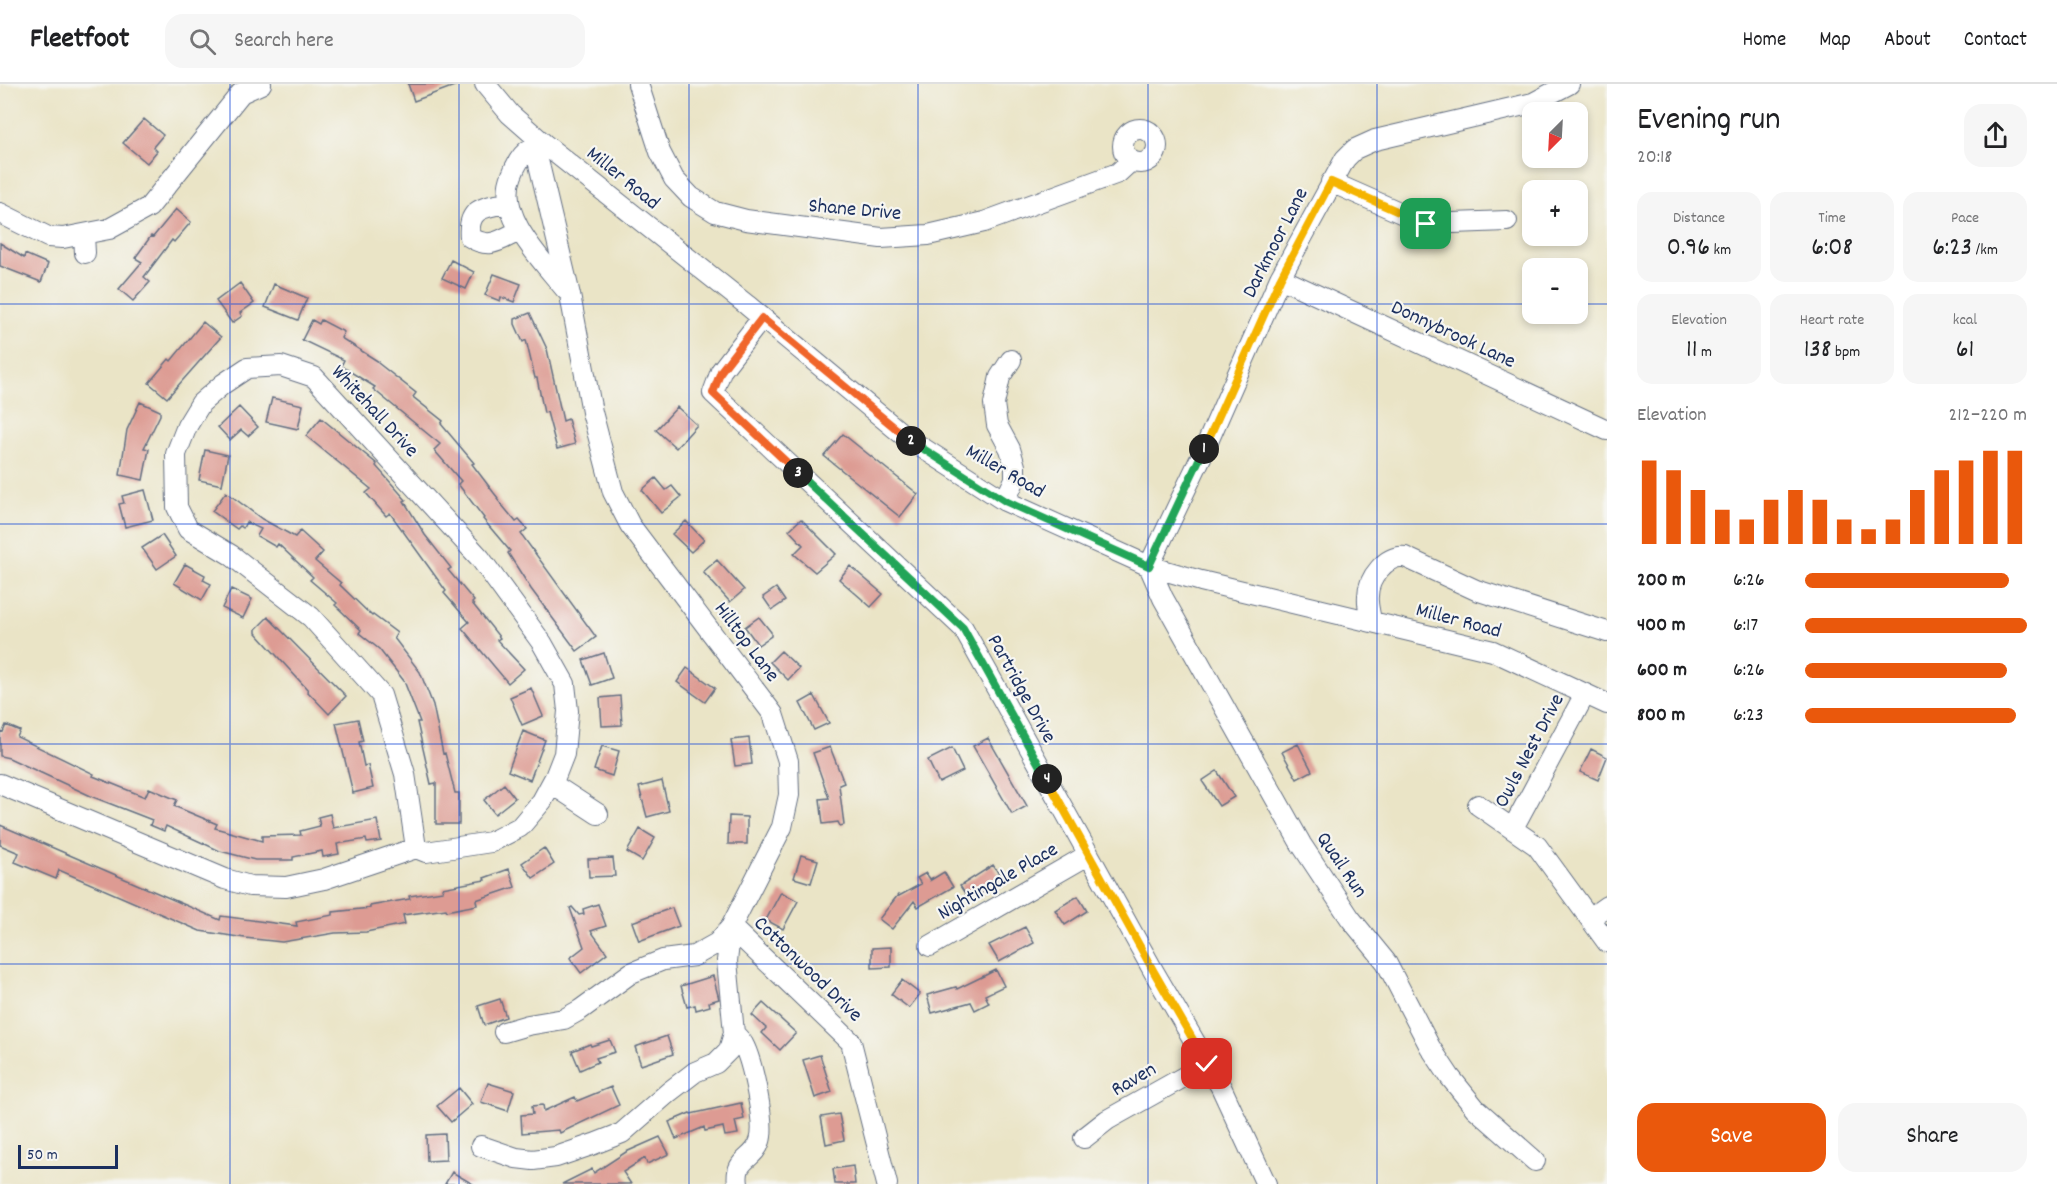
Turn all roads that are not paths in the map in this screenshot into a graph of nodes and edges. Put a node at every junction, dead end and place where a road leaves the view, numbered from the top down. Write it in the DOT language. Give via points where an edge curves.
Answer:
graph roads {
  1 [pos="485,84"];
  2 [pos="638,84"];
  3 [pos="1569,84"];
  4 [pos="251,86"];
  5 [pos="543,143"];
  6 [pos="1131,161"];
  7 [pos="1331,182"];
  8 [pos="509,203"];
  9 [pos="0,213"];
  10 [pos="1507,221"];
  11 [pos="519,231"];
  12 [pos="1280,279"];
  13 [pos="570,295"];
  14 [pos="762,318"];
  15 [pos="1011,360"];
  16 [pos="1607,430"];
  17 [pos="1005,501"];
  18 [pos="1149,566"];
  19 [pos="1371,621"];
  20 [pos="1607,632"];
  21 [pos="1586,694"];
  22 [pos="1607,704"];
  23 [pos="0,784"];
  24 [pos="552,784"];
  25 [pos="1478,805"];
  26 [pos="598,814"];
  27 [pos="1513,828"];
  28 [pos="416,848"];
  29 [pos="1088,855"];
  30 [pos="1607,906"];
  31 [pos="1590,918"];
  32 [pos="731,927"];
  33 [pos="1607,942"];
  34 [pos="930,946"];
  35 [pos="504,1032"];
  36 [pos="734,1033"];
  37 [pos="1207,1064"];
  38 [pos="1084,1137"];
  39 [pos="481,1146"];
  40 [pos="1535,1161"];
  41 [pos="738,1184"];
  42 [pos="887,1184"];
  43 [pos="1266,1184"];
  1 -- 5 [label="street, Miller Road" via="510,114"];
  2 -- 6 [label="street, Shane Drive" via="660,152 674,178 691,196 715,212 746,220 881,238 928,235 984,222 1118,173"];
  3 -- 7 [label="street, Darkmoor Lane" via="1533,103 1375,140 1355,149"];
  4 -- 9 [label="street" via="241,93 149,207 84,244 48,237"];
  5 -- 8 [label="street" via="526,152 515,167 508,184"];
  5 -- 13 [label="street, Hilltop Lane" via="538,160"];
  5 -- 14 [label="street, Miller Road"];
  7 -- 10 [label="street" via="1426,224"];
  7 -- 12 [label="street, Darkmoor Lane"];
  8 -- 11 [label="street"];
  8 -- 11 [label="street" via="483,207 473,215 470,237 480,243 492,243"];
  11 -- 13 [label="street"];
  12 -- 16 [label="street, Donnybrook Lane"];
  12 -- 18 [label="street, Darkmoor Lane"];
  13 -- 32 [label="street, Hilltop Lane" via="592,412 613,492 630,525 773,714 788,761 789,795 782,827"];
  14 -- 17 [label="street, Miller Road" via="907,438"];
  14 -- 29 [label="street, Partridge Drive" via="721,371 713,393 963,628"];
  15 -- 17 [label="street" via="1000,377 994,404 997,424 1015,466 1015,479"];
  17 -- 18 [label="street, Miller Road"];
  18 -- 19 [label="street, Miller Road" via="1201,582"];
  18 -- 40 [label="street, Quail Run" via="1300,844 1350,918 1386,962 1430,1047 1475,1108"];
  19 -- 20 [label="street" via="1367,596 1373,579 1396,556 1476,590"];
  19 -- 21 [label="street, Miller Road" via="1493,651"];
  21 -- 22 [label="street, Miller Road"];
  21 -- 27 [label="street, Owls Nest Drive"];
  23 -- 28 [label="street, Whitehall Drive" via="250,886 286,887 324,879"];
  24 -- 26 [label="street"];
  24 -- 28 [label="street, Whitehall Drive" via="520,827 491,842 426,852"];
  24 -- 28 [label="street, Whitehall Drive" via="564,754 568,711 565,684 542,643 480,558 314,376 281,366 247,368 201,403 187,426 176,454 177,507 188,529 231,555 311,617 381,695 405,774"];
  25 -- 27 [label="street"];
  27 -- 31 [label="street" via="1537,846"];
  29 -- 34 [label="street, Nightingale Place"];
  29 -- 37 [label="street, Partridge Drive"];
  30 -- 31 [label="street"];
  31 -- 33 [label="street"];
  32 -- 35 [label="street, Hilltop Lane" via="717,943 694,957 663,960 631,973 564,1019"];
  32 -- 36 [label="street" via="727,961"];
  32 -- 42 [label="street, Cottonwood Drive" via="851,1042"];
  36 -- 39 [label="street" via="729,1050 716,1063 695,1072 622,1133 556,1157 533,1160"];
  36 -- 41 [label="street" via="749,1061 763,1130 760,1143 740,1165"];
  37 -- 38 [label="street, Raven"];
  37 -- 43 [label="street, Partridge Drive"];
}
